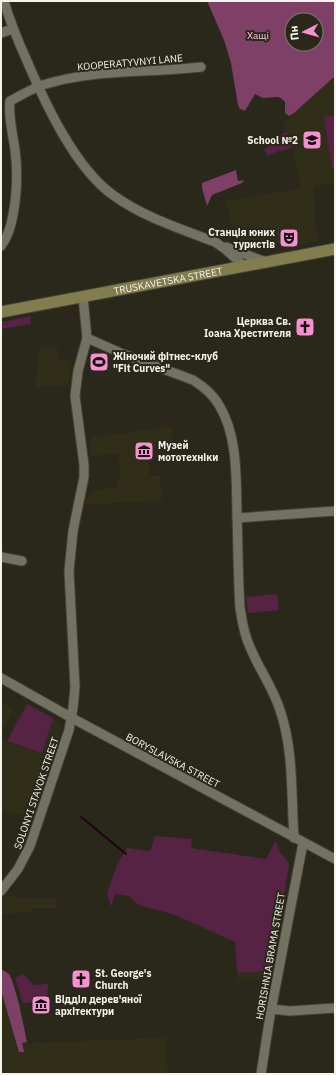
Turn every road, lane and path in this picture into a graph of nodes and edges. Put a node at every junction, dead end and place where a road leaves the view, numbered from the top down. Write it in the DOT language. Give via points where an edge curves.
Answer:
graph roads {
  1 [pos="4,1"];
  2 [pos="13,29"];
  3 [pos="1,34"];
  4 [pos="201,67"];
  5 [pos="38,87"];
  6 [pos="1,246"];
  7 [pos="222,247"];
  8 [pos="335,249"];
  9 [pos="266,262"];
  10 [pos="244,266"];
  11 [pos="229,269"];
  12 [pos="82,297"];
  13 [pos="1,312"];
  14 [pos="87,338"];
  15 [pos="335,511"];
  16 [pos="237,518"];
  17 [pos="1,557"];
  18 [pos="22,561"];
  19 [pos="1,678"];
  20 [pos="72,718"];
  21 [pos="299,840"];
  22 [pos="335,859"];
  23 [pos="1,890"];
  24 [pos="335,1008"];
  25 [pos="271,1009"];
  26 [pos="261,1074"];
  1 -- 2 [label="street"];
  2 -- 3 [label="street"];
  2 -- 5 [label="street"];
  4 -- 5 [label="street, KOOPERATYVNYI LANE" via="98,74"];
  5 -- 6 [label="street, KOOPERATYVNYI LANE" via="10,101 17,179 16,197 10,227"];
  5 -- 7 [label="street" via="78,157 104,188 147,215"];
  7 -- 9 [label="street"];
  7 -- 10 [label="street"];
  7 -- 11 [label="street"];
  8 -- 9 [label="main road, TRUSKAVETSKA STREET"];
  9 -- 10 [label="main road, TRUSKAVETSKA STREET"];
  10 -- 11 [label="main road, TRUSKAVETSKA STREET"];
  11 -- 12 [label="main road, TRUSKAVETSKA STREET"];
  12 -- 13 [label="main road, TRUSKAVETSKA STREET"];
  12 -- 14 [label="street"];
  14 -- 16 [label="street, HORISHNIA BRAMA STREET" via="193,380 213,395 225,416 232,442"];
  14 -- 20 [label="street, SOLONYI STAVOK STREET" via="78,371 75,396 84,477 73,531 69,571 75,687"];
  15 -- 16 [label="street"];
  16 -- 21 [label="street, HORISHNIA BRAMA STREET" via="241,617 249,646 274,692 286,730"];
  17 -- 18 [label="street"];
  19 -- 20 [label="street, BORYSLAVSKA STREET"];
  20 -- 21 [label="street, BORYSLAVSKA STREET"];
  20 -- 23 [label="street, SOLONYI STAVOK STREET" via="30,846 18,869"];
  21 -- 22 [label="street, BORYSLAVSKA STREET"];
  21 -- 25 [label="street, HORISHNIA BRAMA STREET"];
  24 -- 25 [label="street" via="290,1012"];
  25 -- 26 [label="street, HORISHNIA BRAMA STREET"];
}
